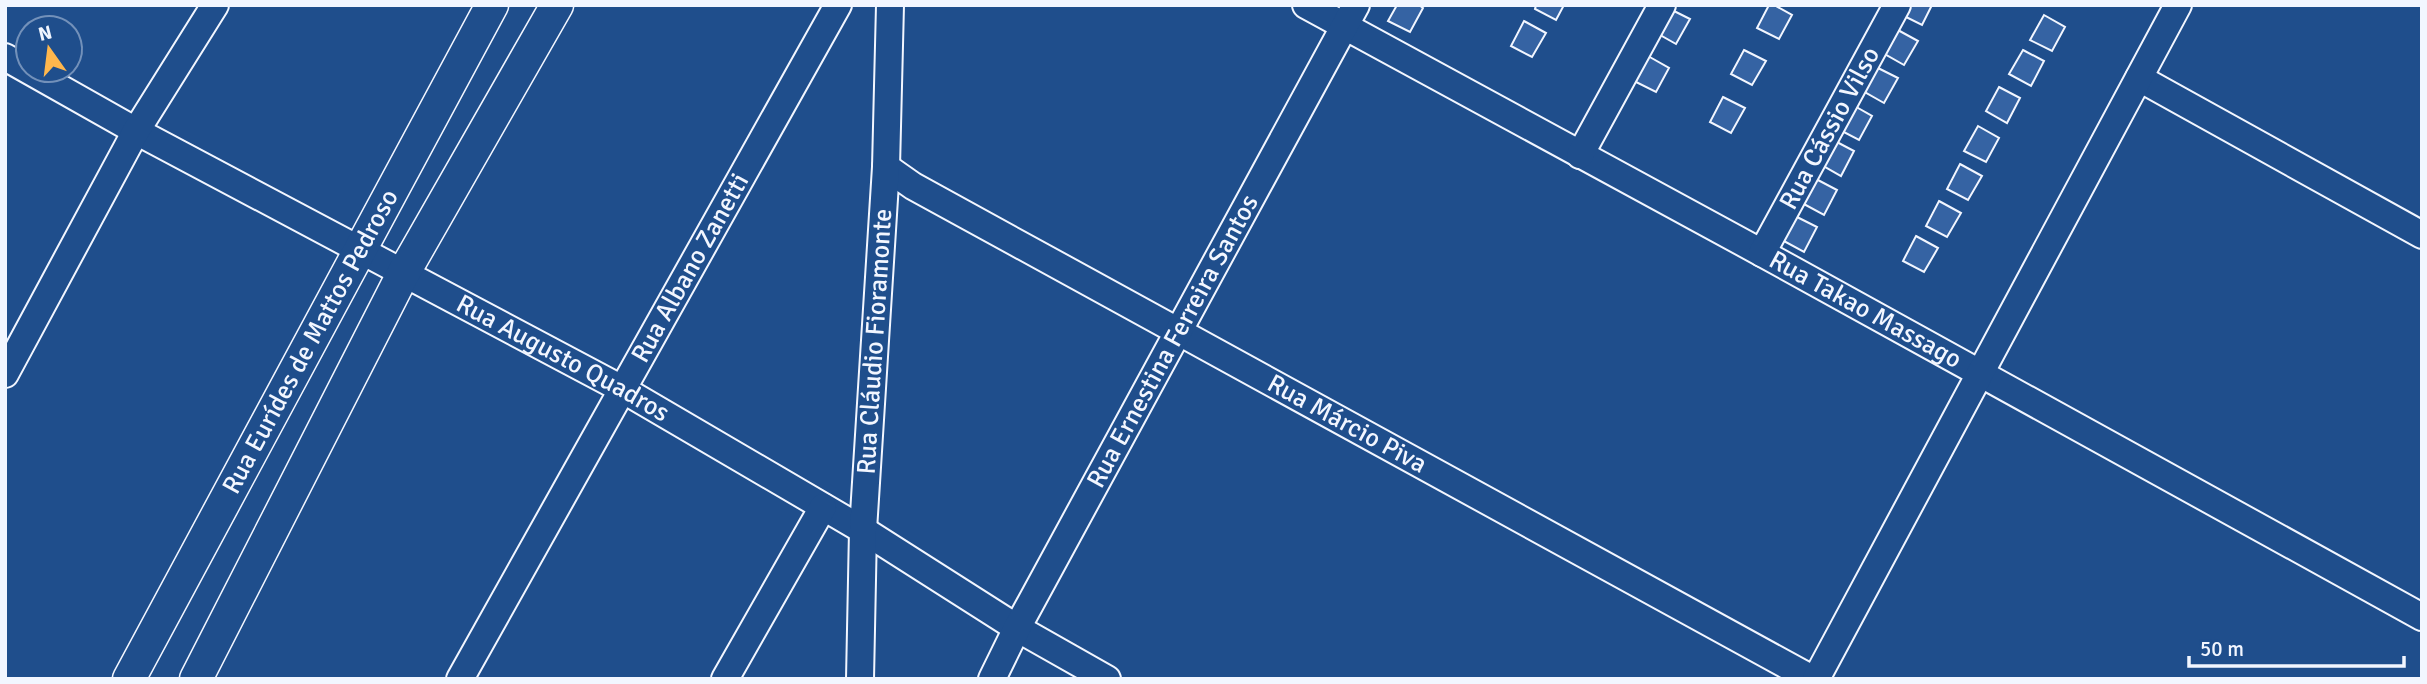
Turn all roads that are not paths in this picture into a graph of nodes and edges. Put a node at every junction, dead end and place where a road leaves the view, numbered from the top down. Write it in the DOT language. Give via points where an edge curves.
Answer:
graph roads {
  1 [pos="215,5"];
  2 [pos="492,5"];
  3 [pos="557,5"];
  4 [pos="838,5"];
  5 [pos="890,5"];
  6 [pos="1307,5"];
  7 [pos="1662,5"];
  8 [pos="1897,5"];
  9 [pos="2178,5"];
  10 [pos="1350,16"];
  11 [pos="5,57"];
  12 [pos="2139,78"];
  13 [pos="136,131"];
  14 [pos="1580,155"];
  15 [pos="886,167"];
  16 [pos="2422,235"];
  17 [pos="361,248"];
  18 [pos="1762,253"];
  19 [pos="403,274"];
  20 [pos="1178,331"];
  21 [pos="5,374"];
  22 [pos="1980,374"];
  23 [pos="622,389"];
  24 [pos="823,507"];
  25 [pos="863,530"];
  26 [pos="2422,617"];
  27 [pos="1017,628"];
  28 [pos="130,679"];
  29 [pos="196,679"];
  30 [pos="460,679"];
  31 [pos="725,679"];
  32 [pos="860,679"];
  33 [pos="992,679"];
  34 [pos="1107,679"];
  35 [pos="1814,679"];
  1 -- 13 [label="street"];
  2 -- 17 [label="street, Rua Eurídes de Mattos Pedroso"];
  3 -- 19 [label="street, Rua Eurídes de Mattos Pedroso"];
  4 -- 23 [label="street, Rua Albano Zanetti"];
  5 -- 15 [label="street, Rua Cláudio Fioramonte"];
  6 -- 10 [label="street, Rua Takao Massago"];
  7 -- 14 [label="street"];
  8 -- 18 [label="street, Rua Cássio Vilso"];
  9 -- 12 [label="street"];
  10 -- 14 [label="street, Rua Takao Massago"];
  10 -- 20 [label="street, Rua Ernestina Ferreira Santos"];
  11 -- 13 [label="street, Rua Augusto Quadros"];
  12 -- 16 [label="street"];
  12 -- 22 [label="street"];
  13 -- 17 [label="street, Rua Augusto Quadros"];
  13 -- 21 [label="street"];
  14 -- 18 [label="street, Rua Takao Massago"];
  15 -- 20 [label="street, Rua Márcio Piva"];
  15 -- 25 [label="street, Rua Cláudio Fioramonte"];
  17 -- 19 [label="street, Rua Augusto Quadros"];
  17 -- 28 [label="street, Rua Eurídes de Mattos Pedroso"];
  18 -- 22 [label="street, Rua Takao Massago"];
  19 -- 23 [label="street, Rua Augusto Quadros"];
  19 -- 29 [label="street, Rua Eurídes de Mattos Pedroso"];
  20 -- 27 [label="street, Rua Ernestina Ferreira Santos"];
  20 -- 35 [label="street, Rua Márcio Piva"];
  22 -- 26 [label="street, Rua Takao Massago"];
  22 -- 35 [label="street"];
  23 -- 24 [label="street, Rua Augusto Quadros"];
  23 -- 30 [label="street, Rua Albano Zanetti"];
  24 -- 25 [label="street, Rua Augusto Quadros"];
  24 -- 31 [label="street"];
  25 -- 27 [label="street, Rua Augusto Quadros"];
  25 -- 32 [label="street, Rua Cláudio Fioramonte"];
  27 -- 33 [label="street, Rua Ernestina Ferreira Santos"];
  27 -- 34 [label="street, Rua Augusto Quadros"];
}
